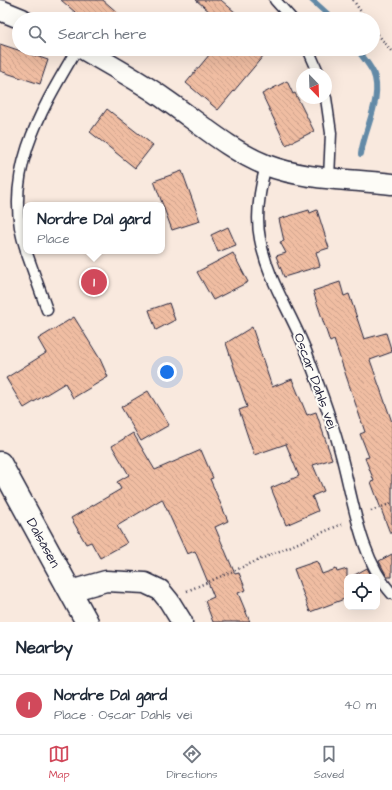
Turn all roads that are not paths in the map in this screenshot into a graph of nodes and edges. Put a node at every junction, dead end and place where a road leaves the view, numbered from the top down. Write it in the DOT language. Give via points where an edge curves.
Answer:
graph roads {
  1 [pos="275,0"];
  2 [pos="0,10"];
  3 [pos="286,12"];
  4 [pos="12,15"];
  5 [pos="73,56"];
  6 [pos="95,56"];
  7 [pos="311,56"];
  8 [pos="316,68"];
  9 [pos="327,104"];
  10 [pos="266,165"];
  11 [pos="329,178"];
  12 [pos="392,184"];
  13 [pos="23,242"];
  14 [pos="27,254"];
  15 [pos="47,310"];
  16 [pos="0,463"];
  17 [pos="70,591"];
  18 [pos="392,594"];
  19 [pos="87,622"];
  20 [pos="182,622"];
  1 -- 3 [label="lane"];
  2 -- 4 [label="street"];
  5 -- 13 [label="lane" via="41,113 27,144 18,176 15,199"];
  6 -- 10 [label="street" via="166,99 244,154"];
  7 -- 8 [label="lane"];
  9 -- 11 [label="lane" via="331,133"];
  10 -- 11 [label="street"];
  10 -- 18 [label="lane, Oscar Dahls vei" via="259,205 260,238 266,263 309,357 340,450 365,545"];
  11 -- 12 [label="street"];
  14 -- 15 [label="lane"];
  16 -- 17 [label="street, Dalsåsen"];
  17 -- 19 [label="street, Dalsåsen"];
  17 -- 20 [label="street" via="106,581 145,583 160,590"];
}
